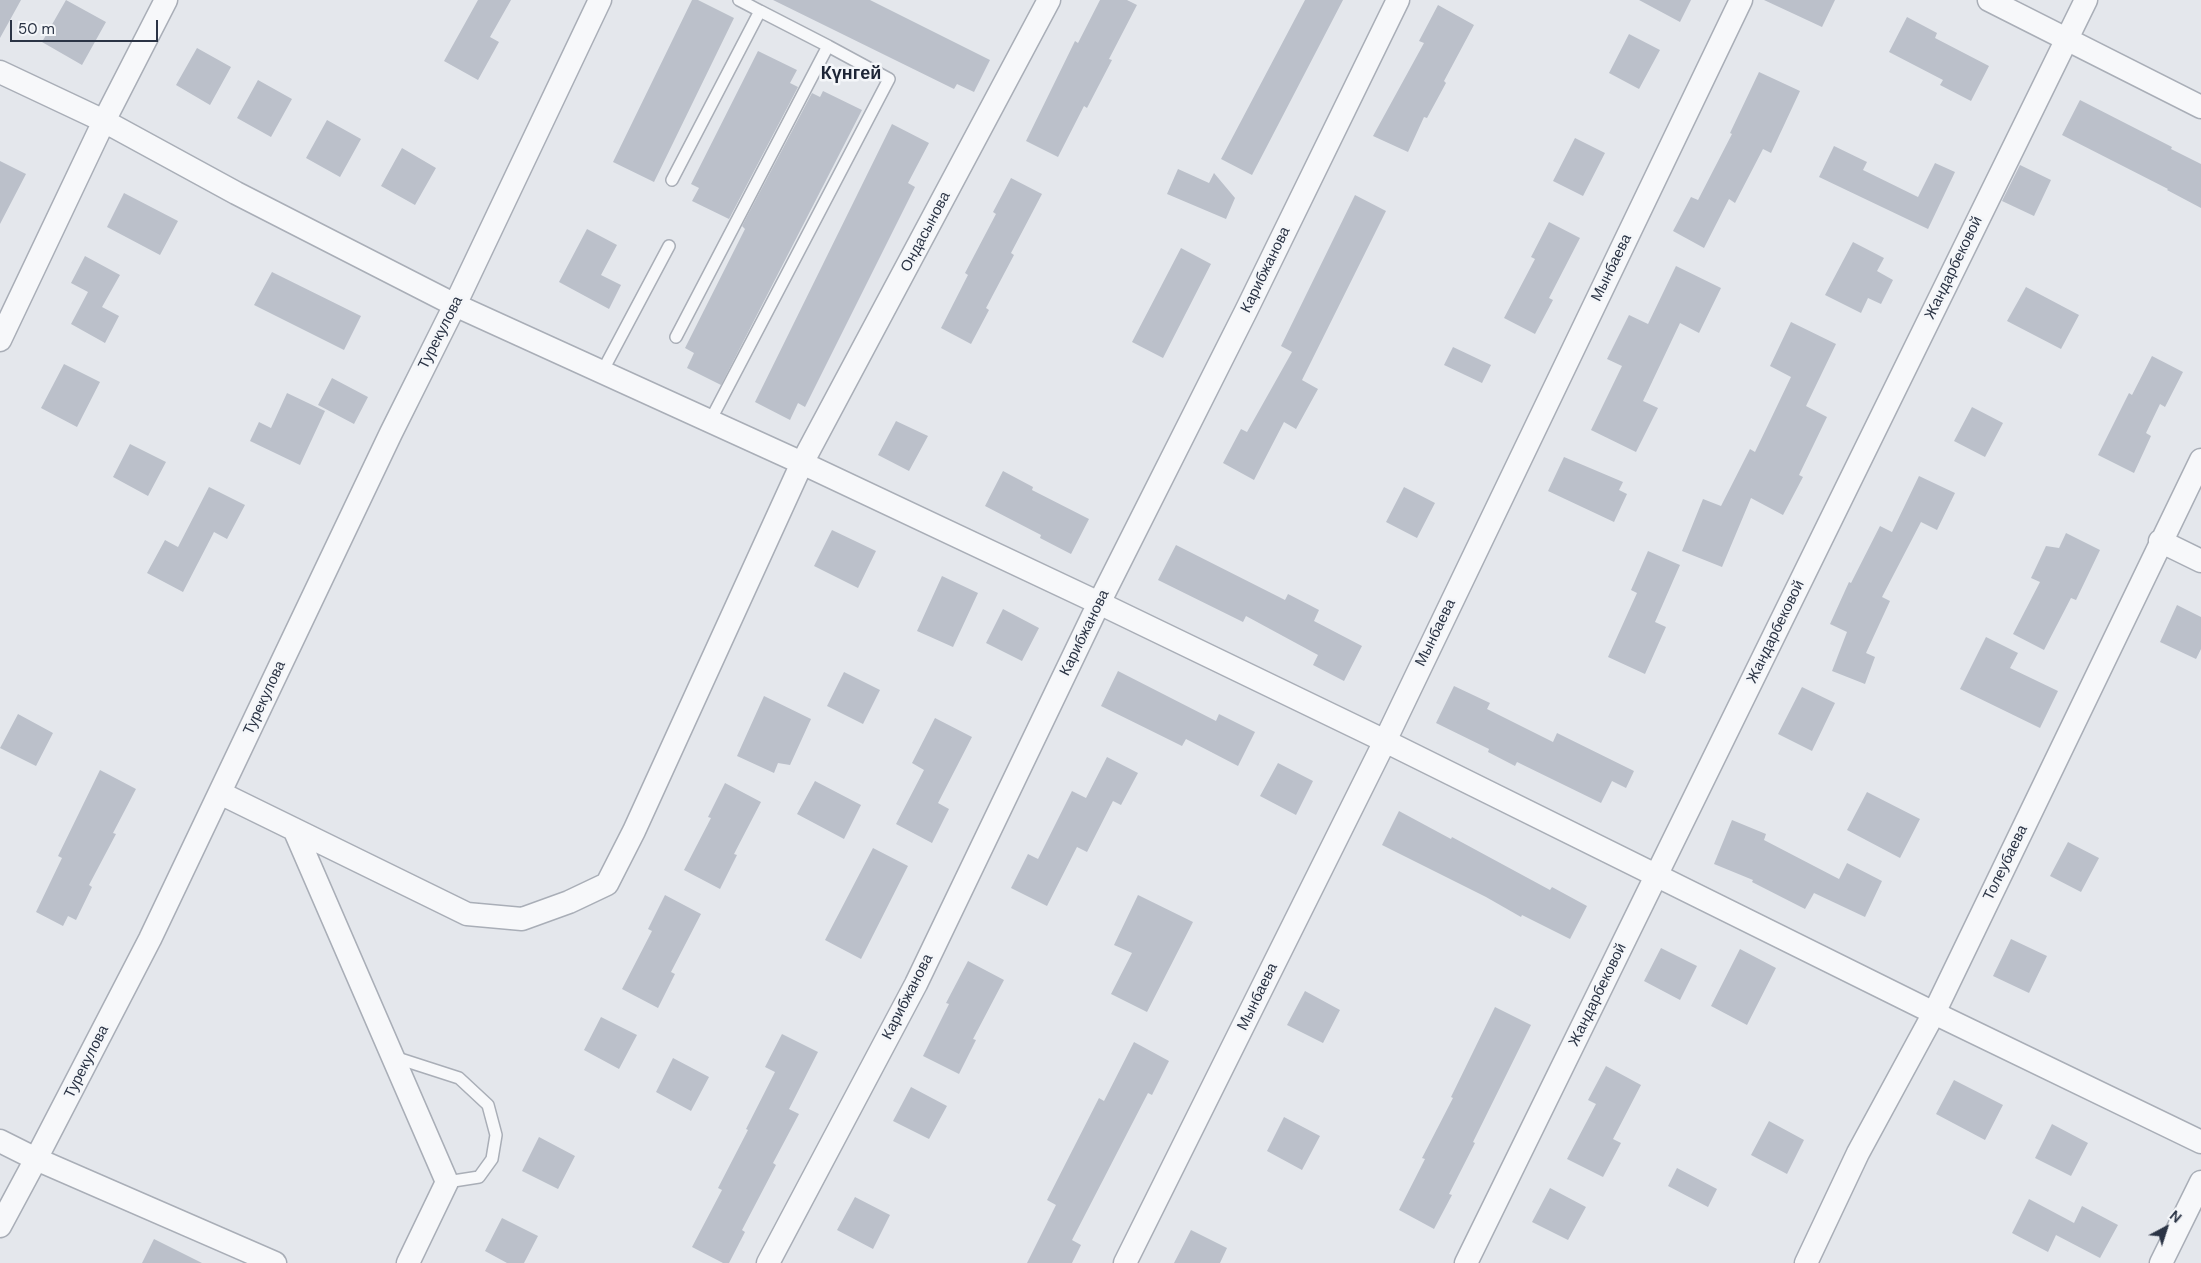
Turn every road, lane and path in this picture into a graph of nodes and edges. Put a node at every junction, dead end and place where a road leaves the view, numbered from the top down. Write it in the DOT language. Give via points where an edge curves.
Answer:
graph roads {
  1 [pos="166,0"];
  2 [pos="600,0"];
  3 [pos="739,0"];
  4 [pos="1049,0"];
  5 [pos="1398,0"];
  6 [pos="1741,0"];
  7 [pos="1989,0"];
  8 [pos="2086,0"];
  9 [pos="760,11"];
  10 [pos="2066,40"];
  11 [pos="828,46"];
  12 [pos="0,72"];
  13 [pos="2201,107"];
  14 [pos="104,121"];
  15 [pos="672,180"];
  16 [pos="669,246"];
  17 [pos="455,305"];
  18 [pos="676,338"];
  19 [pos="0,340"];
  20 [pos="602,372"];
  21 [pos="710,421"];
  22 [pos="2201,460"];
  23 [pos="802,463"];
  24 [pos="2160,542"];
  25 [pos="2199,558"];
  26 [pos="1099,603"];
  27 [pos="1385,741"];
  28 [pos="220,792"];
  29 [pos="294,829"];
  30 [pos="1657,874"];
  31 [pos="1934,1013"];
  32 [pos="392,1057"];
  33 [pos="0,1141"];
  34 [pos="2201,1142"];
  35 [pos="36,1159"];
  36 [pos="446,1182"];
  37 [pos="2201,1182"];
  38 [pos="0,1226"];
  39 [pos="275,1263"];
  40 [pos="408,1263"];
  41 [pos="768,1263"];
  42 [pos="1125,1263"];
  43 [pos="1466,1263"];
  44 [pos="1806,1263"];
  45 [pos="2161,1263"];
  1 -- 14 [label="street"];
  2 -- 17 [label="street, Турекулова"];
  3 -- 9 [label="lane"];
  4 -- 23 [label="street, Ондасынова"];
  5 -- 26 [label="street, Карибжанова"];
  6 -- 27 [label="street, Мынбаева"];
  7 -- 10 [label="street"];
  8 -- 10 [label="street, Жандарбековой"];
  9 -- 11 [label="lane"];
  9 -- 15 [label="lane"];
  10 -- 13 [label="street"];
  10 -- 30 [label="street, Жандарбековой"];
  11 -- 18 [label="lane"];
  11 -- 21 [label="lane" via="889,79"];
  12 -- 14 [label="street"];
  14 -- 17 [label="street"];
  14 -- 19 [label="street"];
  16 -- 20 [label="lane"];
  17 -- 20 [label="street"];
  17 -- 28 [label="street, Турекулова"];
  20 -- 21 [label="street"];
  21 -- 23 [label="street"];
  22 -- 24 [label="street, Толеубаева"];
  23 -- 26 [label="street"];
  23 -- 29 [label="street, Ондасынова" via="607,884 522,919 468,914"];
  24 -- 25 [label="street"];
  24 -- 31 [label="street, Толеубаева"];
  26 -- 27 [label="street"];
  26 -- 41 [label="street, Карибжанова" via="916,984"];
  27 -- 30 [label="street"];
  27 -- 42 [label="street, Мынбаева"];
  28 -- 29 [label="street, Ондасынова"];
  28 -- 35 [label="street, Турекулова" via="150,939"];
  29 -- 32 [label="street"];
  30 -- 31 [label="street"];
  30 -- 43 [label="street, Жандарбековой"];
  31 -- 34 [label="street"];
  31 -- 44 [label="street, Толеубаева" via="1858,1153"];
  32 -- 36 [label="street"];
  32 -- 36 [label="lane" via="459,1078 488,1105 496,1135 492,1159 479,1176"];
  33 -- 35 [label="street"];
  35 -- 38 [label="street, Турекулова"];
  35 -- 39 [label="street"];
  36 -- 40 [label="street"];
  37 -- 45 [label="street"];
}
